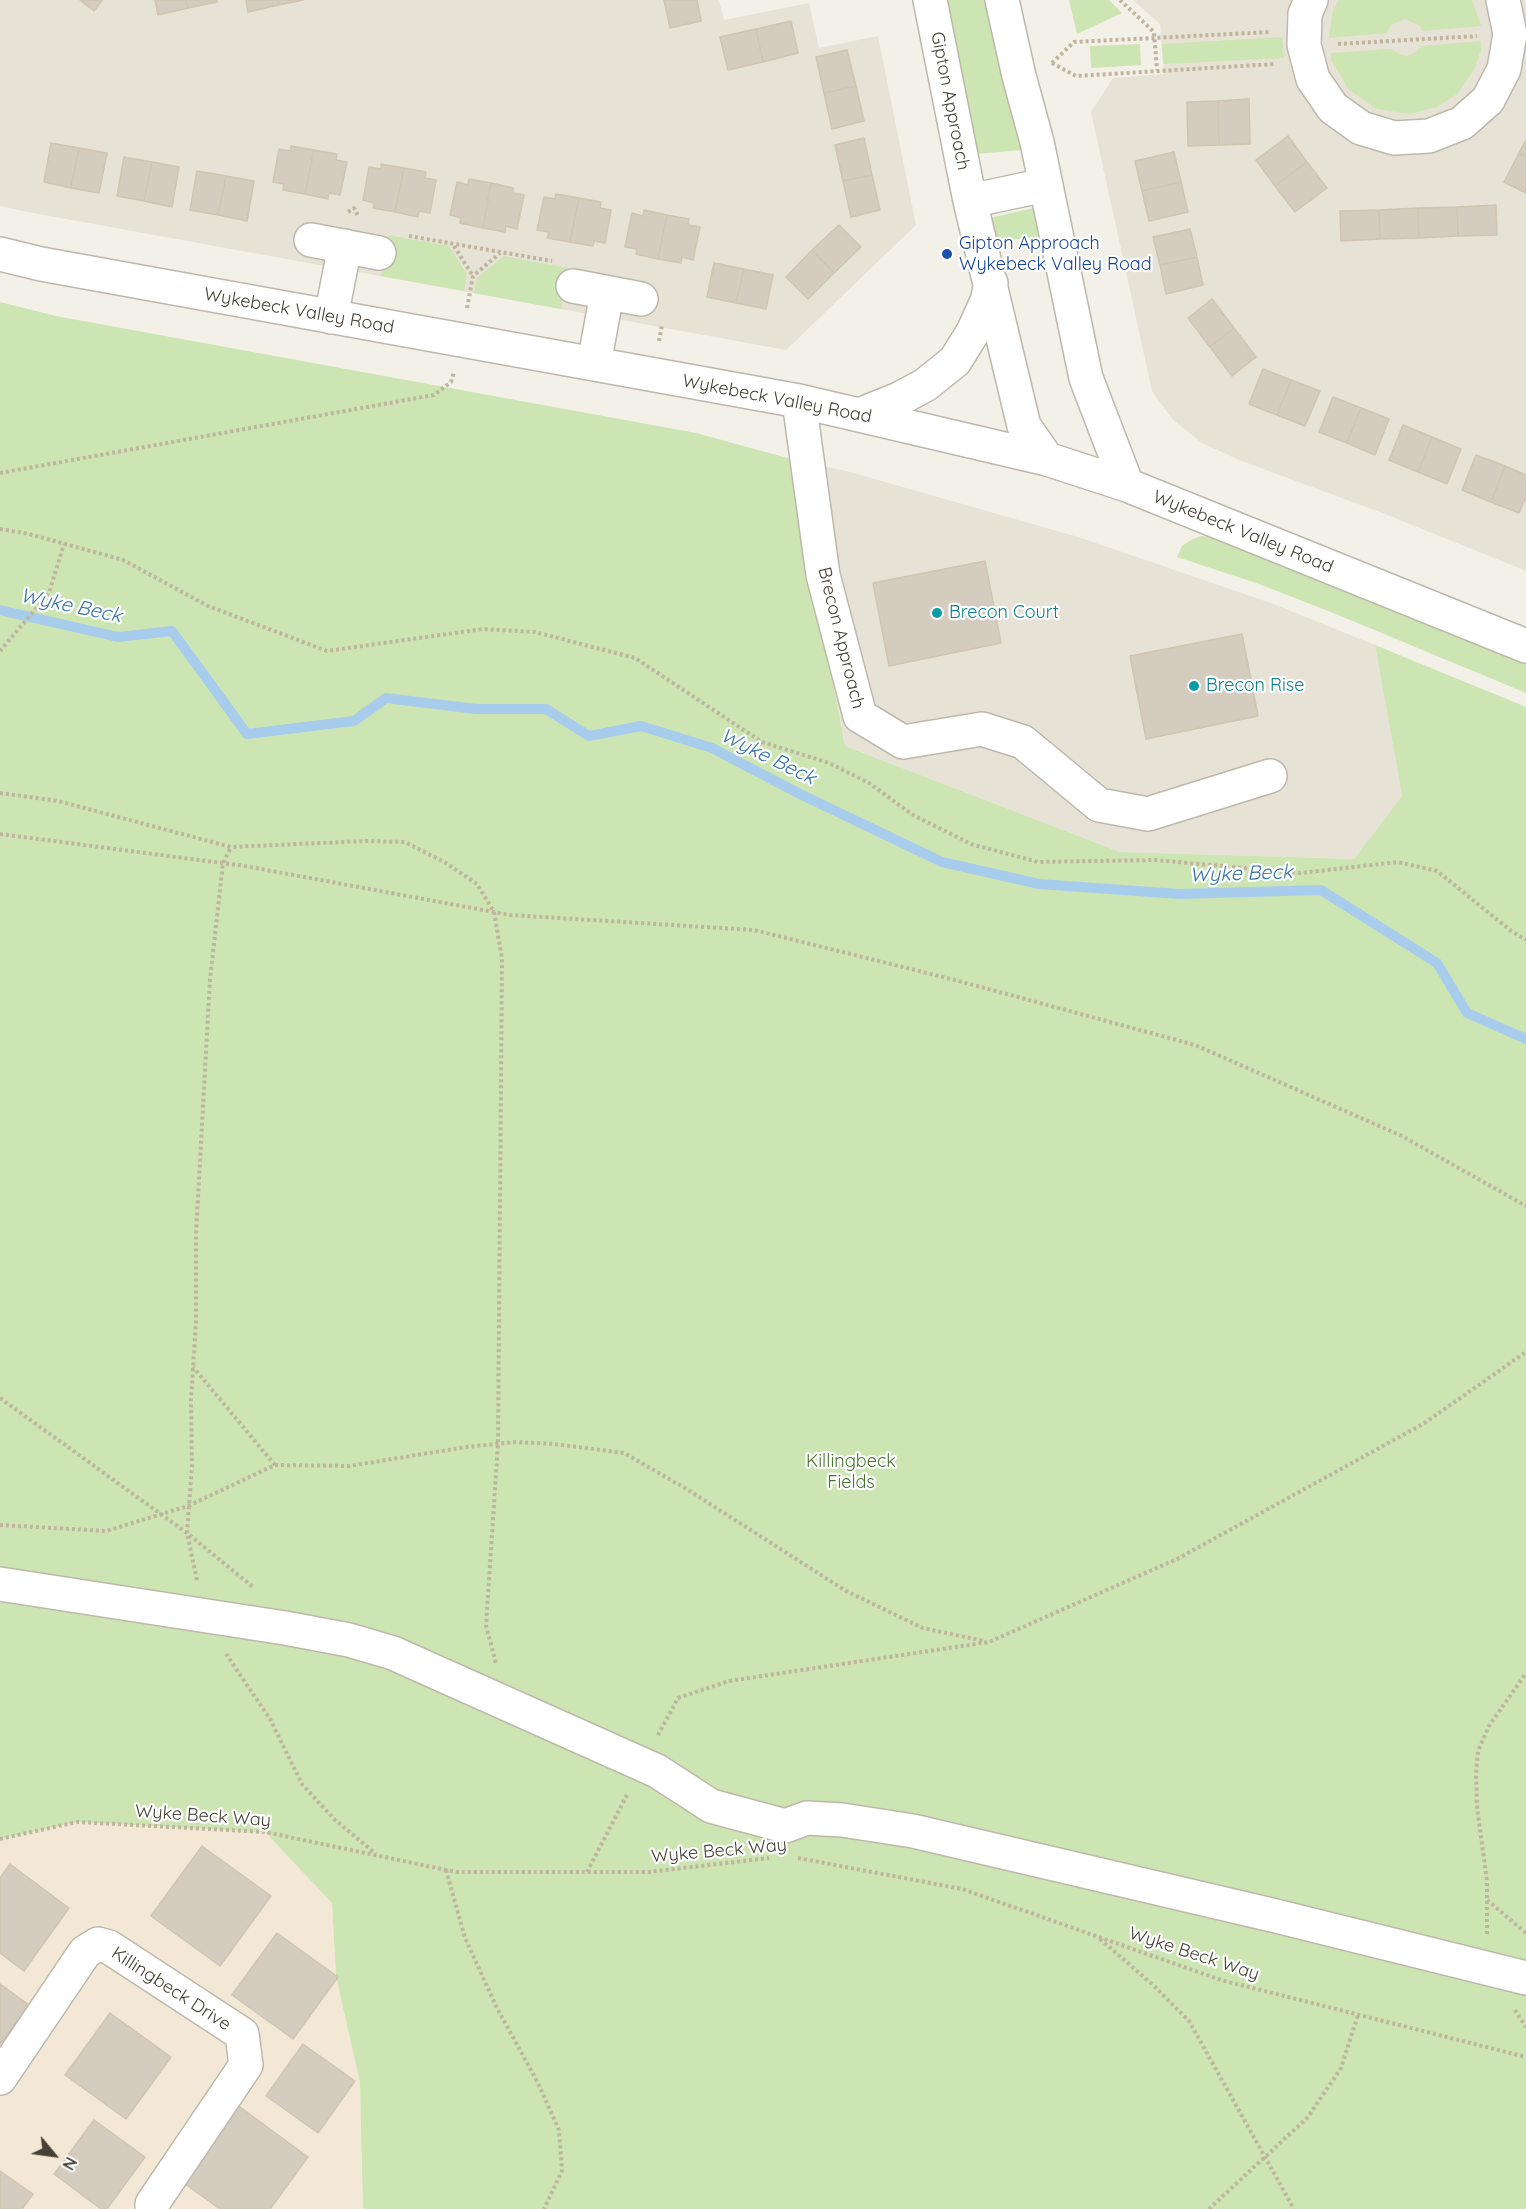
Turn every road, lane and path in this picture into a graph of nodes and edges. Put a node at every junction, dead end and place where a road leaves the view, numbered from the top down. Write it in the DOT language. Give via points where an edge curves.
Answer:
graph roads {
  1 [pos="930,0"];
  2 [pos="1002,0"];
  3 [pos="1120,0"];
  4 [pos="1311,0"];
  5 [pos="1503,0"];
  6 [pos="1155,38"];
  7 [pos="1304,45"];
  8 [pos="1052,63"];
  9 [pos="1157,70"];
  10 [pos="1045,185"];
  11 [pos="970,201"];
  12 [pos="360,218"];
  13 [pos="342,232"];
  14 [pos="407,236"];
  15 [pos="310,240"];
  16 [pos="453,245"];
  17 [pos="379,253"];
  18 [pos="500,253"];
  19 [pos="0,254"];
  20 [pos="564,274"];
  21 [pos="472,276"];
  22 [pos="991,283"];
  23 [pos="607,292"];
  24 [pos="652,309"];
  25 [pos="331,317"];
  26 [pos="461,340"];
  27 [pos="594,364"];
  28 [pos="653,375"];
  29 [pos="800,401"];
  30 [pos="859,415"];
  31 [pos="1047,459"];
  32 [pos="0,473"];
  33 [pos="1127,485"];
  34 [pos="0,529"];
  35 [pos="64,544"];
  36 [pos="1526,646"];
  37 [pos="0,651"];
  38 [pos="1270,776"];
  39 [pos="0,793"];
  40 [pos="0,834"];
  41 [pos="231,847"];
  42 [pos="223,863"];
  43 [pos="494,912"];
  44 [pos="1526,940"];
  45 [pos="1526,1206"];
  46 [pos="1526,1352"];
  47 [pos="193,1367"];
  48 [pos="0,1398"];
  49 [pos="498,1443"];
  50 [pos="275,1465"];
  51 [pos="188,1506"];
  52 [pos="162,1515"];
  53 [pos="0,1525"];
  54 [pos="187,1533"];
  55 [pos="0,1584"];
  56 [pos="255,1589"];
  57 [pos="207,1617"];
  58 [pos="988,1642"];
  59 [pos="1526,1673"];
  60 [pos="498,1699"];
  61 [pos="643,1765"];
  62 [pos="0,1839"];
  63 [pos="378,1856"];
  64 [pos="788,1856"];
  65 [pos="776,1857"];
  66 [pos="446,1869"];
  67 [pos="587,1872"];
  68 [pos="1487,1900"];
  69 [pos="1526,1933"];
  70 [pos="1098,1937"];
  71 [pos="1486,1967"];
  72 [pos="1526,1978"];
  73 [pos="1358,2015"];
  74 [pos="1526,2027"];
  75 [pos="1526,2057"];
  76 [pos="0,2078"];
  77 [pos="1264,2157"];
  78 [pos="152,2209"];
  79 [pos="544,2209"];
  80 [pos="1209,2209"];
  81 [pos="1294,2209"];
  1 -- 11 [label="street, Gipton Approach"];
  2 -- 10 [label="street"];
  3 -- 6 [label="path" via="1154,32"];
  4 -- 7 [label="street" via="1305,14"];
  5 -- 7 [label="street" via="1510,34 1504,69 1488,100 1462,123 1429,136 1394,138 1361,128 1332,108 1313,79"];
  6 -- 7 [label="path" via="1283,32"];
  6 -- 8 [label="path" via="1074,42"];
  6 -- 9 [label="path"];
  10 -- 11 [label="street"];
  10 -- 33 [label="street" via="1086,378"];
  11 -- 22 [label="street, Gipton Approach"];
  12 -- 13 [label="path" via="354,208"];
  13 -- 15 [label="street"];
  13 -- 17 [label="street"];
  13 -- 25 [label="street"];
  14 -- 16 [label="path"];
  16 -- 18 [label="path"];
  16 -- 21 [label="path"];
  18 -- 20 [label="path"];
  18 -- 21 [label="path"];
  19 -- 25 [label="street, Wykebeck Valley Road"];
  20 -- 23 [label="street"];
  21 -- 26 [label="path"];
  22 -- 30 [label="street" via="974,332 955,361 924,385"];
  22 -- 31 [label="street, Gipton Approach" via="1024,426"];
  23 -- 24 [label="street"];
  23 -- 27 [label="street"];
  24 -- 28 [label="path"];
  25 -- 26 [label="street, Wykebeck Valley Road"];
  26 -- 27 [label="street, Wykebeck Valley Road"];
  26 -- 32 [label="path" via="451,382 434,395"];
  27 -- 28 [label="street, Wykebeck Valley Road"];
  28 -- 29 [label="street, Wykebeck Valley Road"];
  29 -- 30 [label="street, Wykebeck Valley Road"];
  29 -- 38 [label="street, Brecon Approach" via="823,574 860,716 903,742 982,729 1023,742 1099,805 1148,814"];
  30 -- 31 [label="street, Wykebeck Valley Road"];
  31 -- 33 [label="street, Wykebeck Valley Road"];
  33 -- 36 [label="street, Wykebeck Valley Road"];
  34 -- 35 [label="path"];
  35 -- 37 [label="path" via="49,593"];
  35 -- 44 [label="path" via="123,560 208,606 327,651 483,629 536,632 634,658 762,742 829,763 869,783 913,815 971,844 1038,862 1155,860 1300,873 1398,862 1437,871"];
  39 -- 41 [label="path" via="58,801"];
  40 -- 42 [label="path"];
  41 -- 42 [label="path"];
  41 -- 43 [label="path" via="405,842 477,884"];
  42 -- 43 [label="path"];
  42 -- 47 [label="path" via="210,980"];
  43 -- 45 [label="path" via="754,930 1195,1045 1402,1136"];
  43 -- 49 [label="path" via="502,959"];
  46 -- 58 [label="path" via="1423,1424 1177,1559"];
  47 -- 50 [label="path"];
  47 -- 51 [label="path"];
  48 -- 52 [label="path"];
  49 -- 50 [label="path" via="350,1466"];
  49 -- 58 [label="path" via="555,1444 624,1453 846,1592 923,1628"];
  49 -- 60 [label="path" via="486,1626 501,1677"];
  50 -- 51 [label="path"];
  51 -- 52 [label="path"];
  51 -- 54 [label="path"];
  52 -- 53 [label="path" via="106,1531"];
  52 -- 54 [label="path"];
  54 -- 56 [label="path"];
  54 -- 57 [label="path"];
  55 -- 57 [label="street"];
  57 -- 60 [label="street" via="349,1640 393,1653"];
  57 -- 63 [label="path" via="234,1668 270,1719 302,1784 334,1819"];
  58 -- 61 [label="path" via="729,1681 678,1698"];
  59 -- 68 [label="path" via="1489,1726 1478,1751 1477,1807"];
  60 -- 61 [label="street"];
  61 -- 67 [label="path"];
  61 -- 71 [label="street" via="711,1806 785,1826 807,1818 913,1831"];
  62 -- 63 [label="path, Wyke Beck Way" via="76,1822 265,1832"];
  63 -- 66 [label="path, Wyke Beck Way"];
  64 -- 70 [label="path, Wyke Beck Way" via="962,1889"];
  65 -- 67 [label="path, Wyke Beck Way" via="649,1872"];
  66 -- 67 [label="path, Wyke Beck Way"];
  66 -- 79 [label="path" via="465,1938 559,2130 562,2170"];
  68 -- 69 [label="path"];
  68 -- 71 [label="path"];
  70 -- 73 [label="path, Wyke Beck Way" via="1221,1980"];
  70 -- 77 [label="path" via="1189,2020"];
  71 -- 72 [label="street"];
  71 -- 74 [label="path"];
  73 -- 75 [label="path, Wyke Beck Way"];
  73 -- 77 [label="path" via="1341,2068 1308,2117"];
  76 -- 78 [label="street, Killingbeck Drive" via="85,1952 98,1944 109,1947 242,2034 246,2065"];
  77 -- 80 [label="path"];
  77 -- 81 [label="path"];
}
